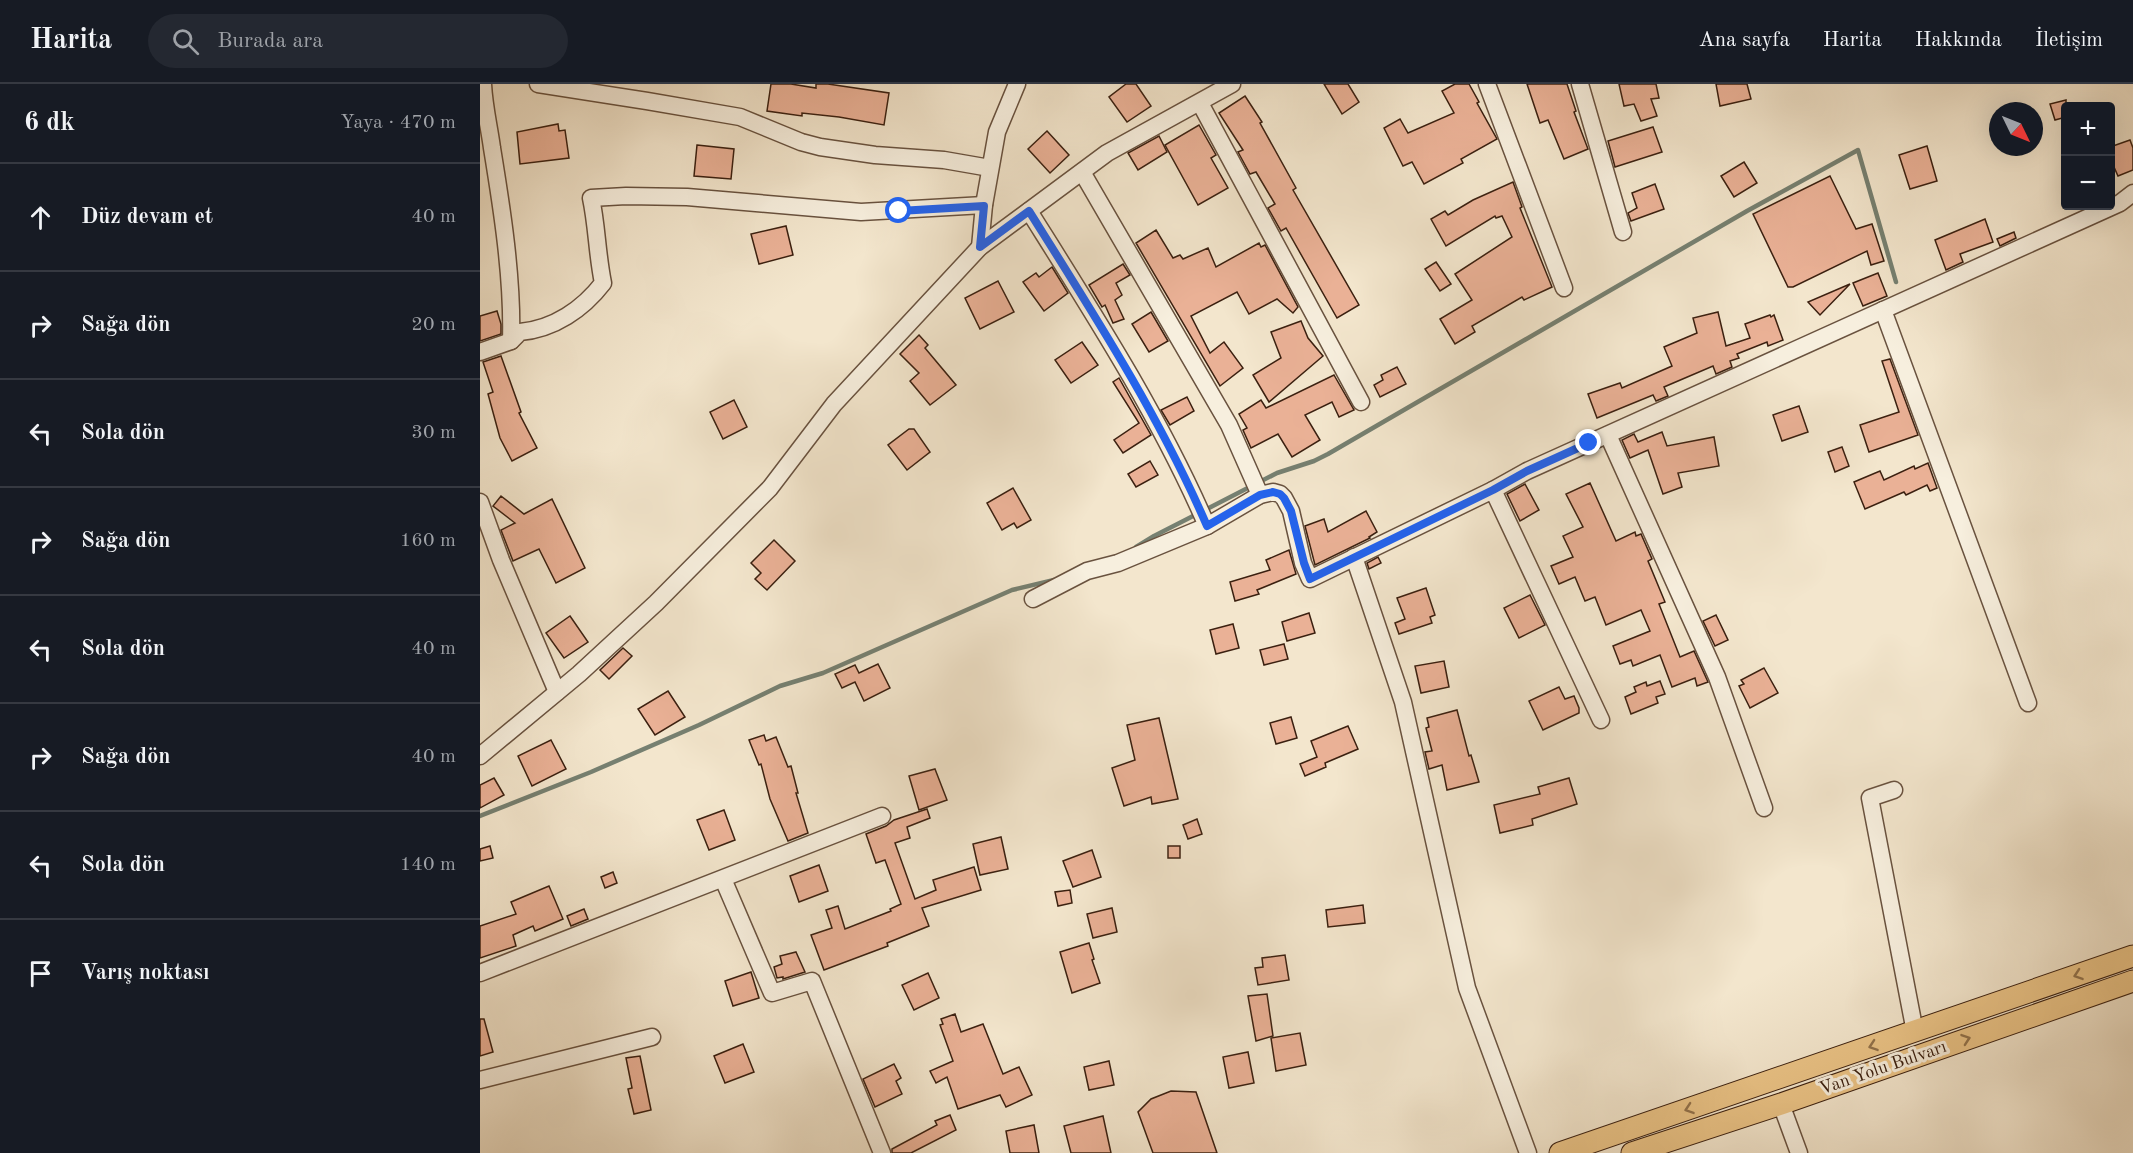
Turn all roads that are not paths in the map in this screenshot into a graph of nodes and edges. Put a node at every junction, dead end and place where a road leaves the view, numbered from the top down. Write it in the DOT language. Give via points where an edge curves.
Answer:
graph roads {
  1 [pos="483,84"];
  2 [pos="538,84"];
  3 [pos="1017,84"];
  4 [pos="1232,84"];
  5 [pos="1487,84"];
  6 [pos="1580,84"];
  7 [pos="1200,103"];
  8 [pos="990,168"];
  9 [pos="1082,172"];
  10 [pos="2133,193"];
  11 [pos="984,206"];
  12 [pos="1029,211"];
  13 [pos="1623,232"];
  14 [pos="980,247"];
  15 [pos="1564,288"];
  16 [pos="1883,310"];
  17 [pos="511,341"];
  18 [pos="480,352"];
  19 [pos="1361,402"];
  20 [pos="1608,435"];
  21 [pos="1493,490"];
  22 [pos="1260,495"];
  23 [pos="480,502"];
  24 [pos="1207,526"];
  25 [pos="1354,557"];
  26 [pos="1033,599"];
  27 [pos="557,692"];
  28 [pos="2028,703"];
  29 [pos="1601,720"];
  30 [pos="480,756"];
  31 [pos="1894,790"];
  32 [pos="1764,808"];
  33 [pos="882,816"];
  34 [pos="723,879"];
  35 [pos="2133,956"];
  36 [pos="480,973"];
  37 [pos="2133,981"];
  38 [pos="1915,1032"];
  39 [pos="652,1037"];
  40 [pos="480,1080"];
  41 [pos="1781,1104"];
  42 [pos="882,1153"];
  43 [pos="1528,1153"];
  44 [pos="1560,1153"];
  45 [pos="1632,1153"];
  46 [pos="1799,1153"];
  1 -- 17 [label="street" via="503,227"];
  2 -- 8 [label="street" via="740,117 820,147"];
  3 -- 8 [label="street" via="997,132"];
  4 -- 7 [label="street"];
  5 -- 15 [label="street"];
  6 -- 13 [label="street"];
  7 -- 9 [label="street" via="1107,153"];
  7 -- 19 [label="street"];
  8 -- 11 [label="street"];
  9 -- 12 [label="street"];
  9 -- 22 [label="street" via="1229,425"];
  10 -- 16 [label="street" via="2120,203"];
  11 -- 14 [label="street"];
  11 -- 17 [label="street" via="861,212 687,197 591,198 603,283 566,317 520,332"];
  12 -- 14 [label="street"];
  12 -- 24 [label="street" via="1136,386"];
  14 -- 27 [label="street" via="834,404 770,488 656,603"];
  16 -- 20 [label="street"];
  16 -- 28 [label="street"];
  17 -- 18 [label="street"];
  20 -- 21 [label="street"];
  20 -- 32 [label="street" via="1717,677"];
  21 -- 25 [label="street"];
  21 -- 29 [label="street"];
  22 -- 24 [label="street"];
  22 -- 25 [label="street" via="1273,492 1284,498 1310,579"];
  23 -- 27 [label="street"];
  24 -- 26 [label="street" via="1118,563 1087,571"];
  25 -- 43 [label="street" via="1403,702 1467,988"];
  27 -- 30 [label="street"];
  31 -- 38 [label="street" via="1870,798"];
  33 -- 34 [label="street"];
  34 -- 36 [label="street"];
  34 -- 42 [label="street" via="772,993 812,981"];
  35 -- 38 [label="main road, one-way"];
  41 -- 37 [label="main road, Van Yolu Bulvarı, one-way"];
  38 -- 44 [label="main road, one-way"];
  39 -- 40 [label="street"];
  41 -- 45 [label="main road, Van Yolu Bulvarı"];
  41 -- 46 [label="street"];
}
